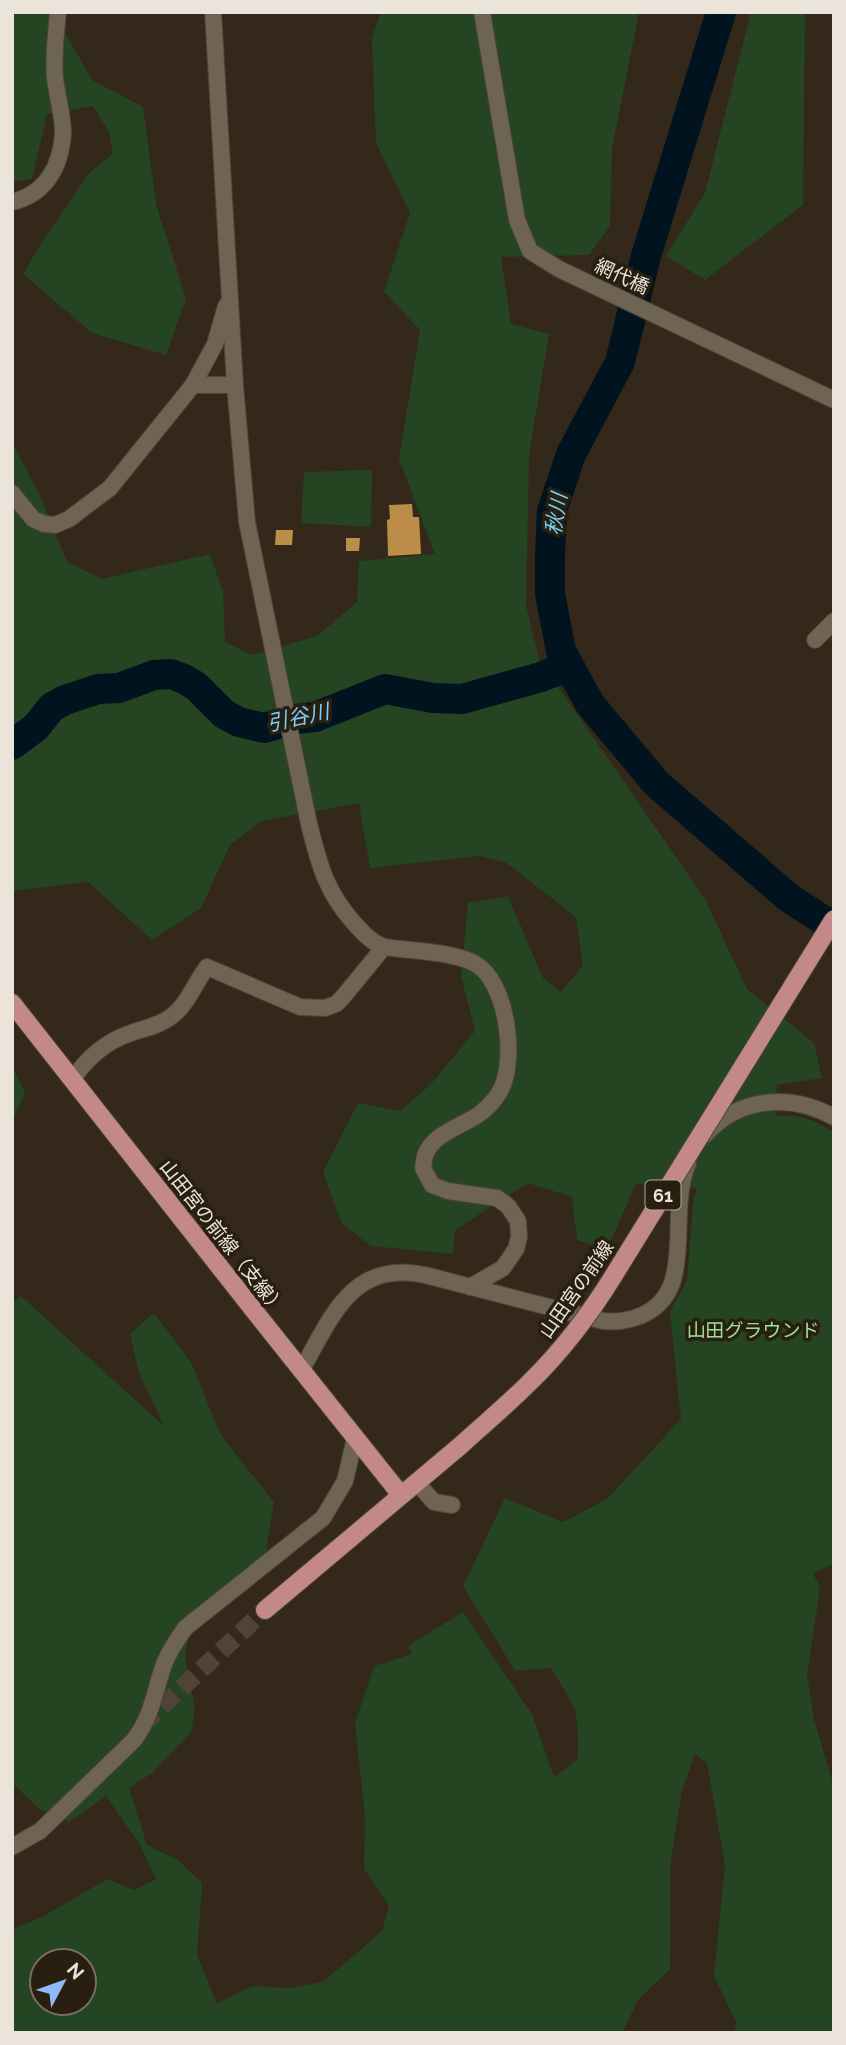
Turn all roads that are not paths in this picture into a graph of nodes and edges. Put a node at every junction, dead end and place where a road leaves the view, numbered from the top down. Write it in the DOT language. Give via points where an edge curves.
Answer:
graph roads {
  1 [pos="58,12"];
  2 [pos="213,12"];
  3 [pos="482,12"];
  4 [pos="12,202"];
  5 [pos="229,293"];
  6 [pos="193,385"];
  7 [pos="235,385"];
  8 [pos="834,400"];
  9 [pos="12,493"];
  10 [pos="834,621"];
  11 [pos="816,640"];
  12 [pos="834,919"];
  13 [pos="384,947"];
  14 [pos="12,1003"];
  15 [pos="72,1080"];
  16 [pos="834,1117"];
  17 [pos="470,1287"];
  18 [pos="301,1371"];
  19 [pos="355,1438"];
  20 [pos="417,1483"];
  21 [pos="401,1496"];
  22 [pos="452,1506"];
  23 [pos="265,1611"];
  24 [pos="12,1847"];
  1 -- 4 [label="street" via="54,49 63,131 60,155 46,182 32,195"];
  2 -- 5 [label="street"];
  3 -- 8 [label="street, 網代橋" via="517,220 530,251"];
  5 -- 6 [label="street" via="215,344"];
  5 -- 7 [label="street"];
  6 -- 7 [label="street"];
  6 -- 9 [label="street" via="110,488 69,519 55,525 33,519"];
  7 -- 13 [label="street" via="247,522 317,856 341,908 374,944"];
  10 -- 11 [label="street"];
  12 -- 20 [label="main road, 山田宮の前線 / 61, bridge" via="589,1312 534,1378"];
  13 -- 15 [label="street" via="343,997 326,1008 300,1007 207,968 173,1016 113,1040"];
  13 -- 17 [label="street" via="453,956 482,967 491,978 508,1030 509,1057 499,1094 478,1115 443,1135 427,1151 423,1168 432,1185 497,1198 518,1221 516,1250 503,1268"];
  14 -- 15 [label="main road, 山田宮の前線（支線）"];
  15 -- 18 [label="main road, 山田宮の前線（支線）"];
  16 -- 17 [label="street" via="801,1103 770,1102 747,1107 715,1124 700,1141 683,1177 670,1287 643,1316 624,1322 603,1321"];
  17 -- 18 [label="street" via="407,1272 389,1272 367,1280 345,1298"];
  18 -- 19 [label="main road, 山田宮の前線（支線）"];
  19 -- 21 [label="main road, 山田宮の前線（支線）"];
  19 -- 24 [label="street" via="345,1481 323,1518 186,1628 165,1662 145,1726 134,1740 40,1831"];
  20 -- 21 [label="main road, 山田宮の前線 / 61"];
  20 -- 22 [label="street" via="434,1503"];
  21 -- 23 [label="main road, 山田宮の前線 / 61"];
}
